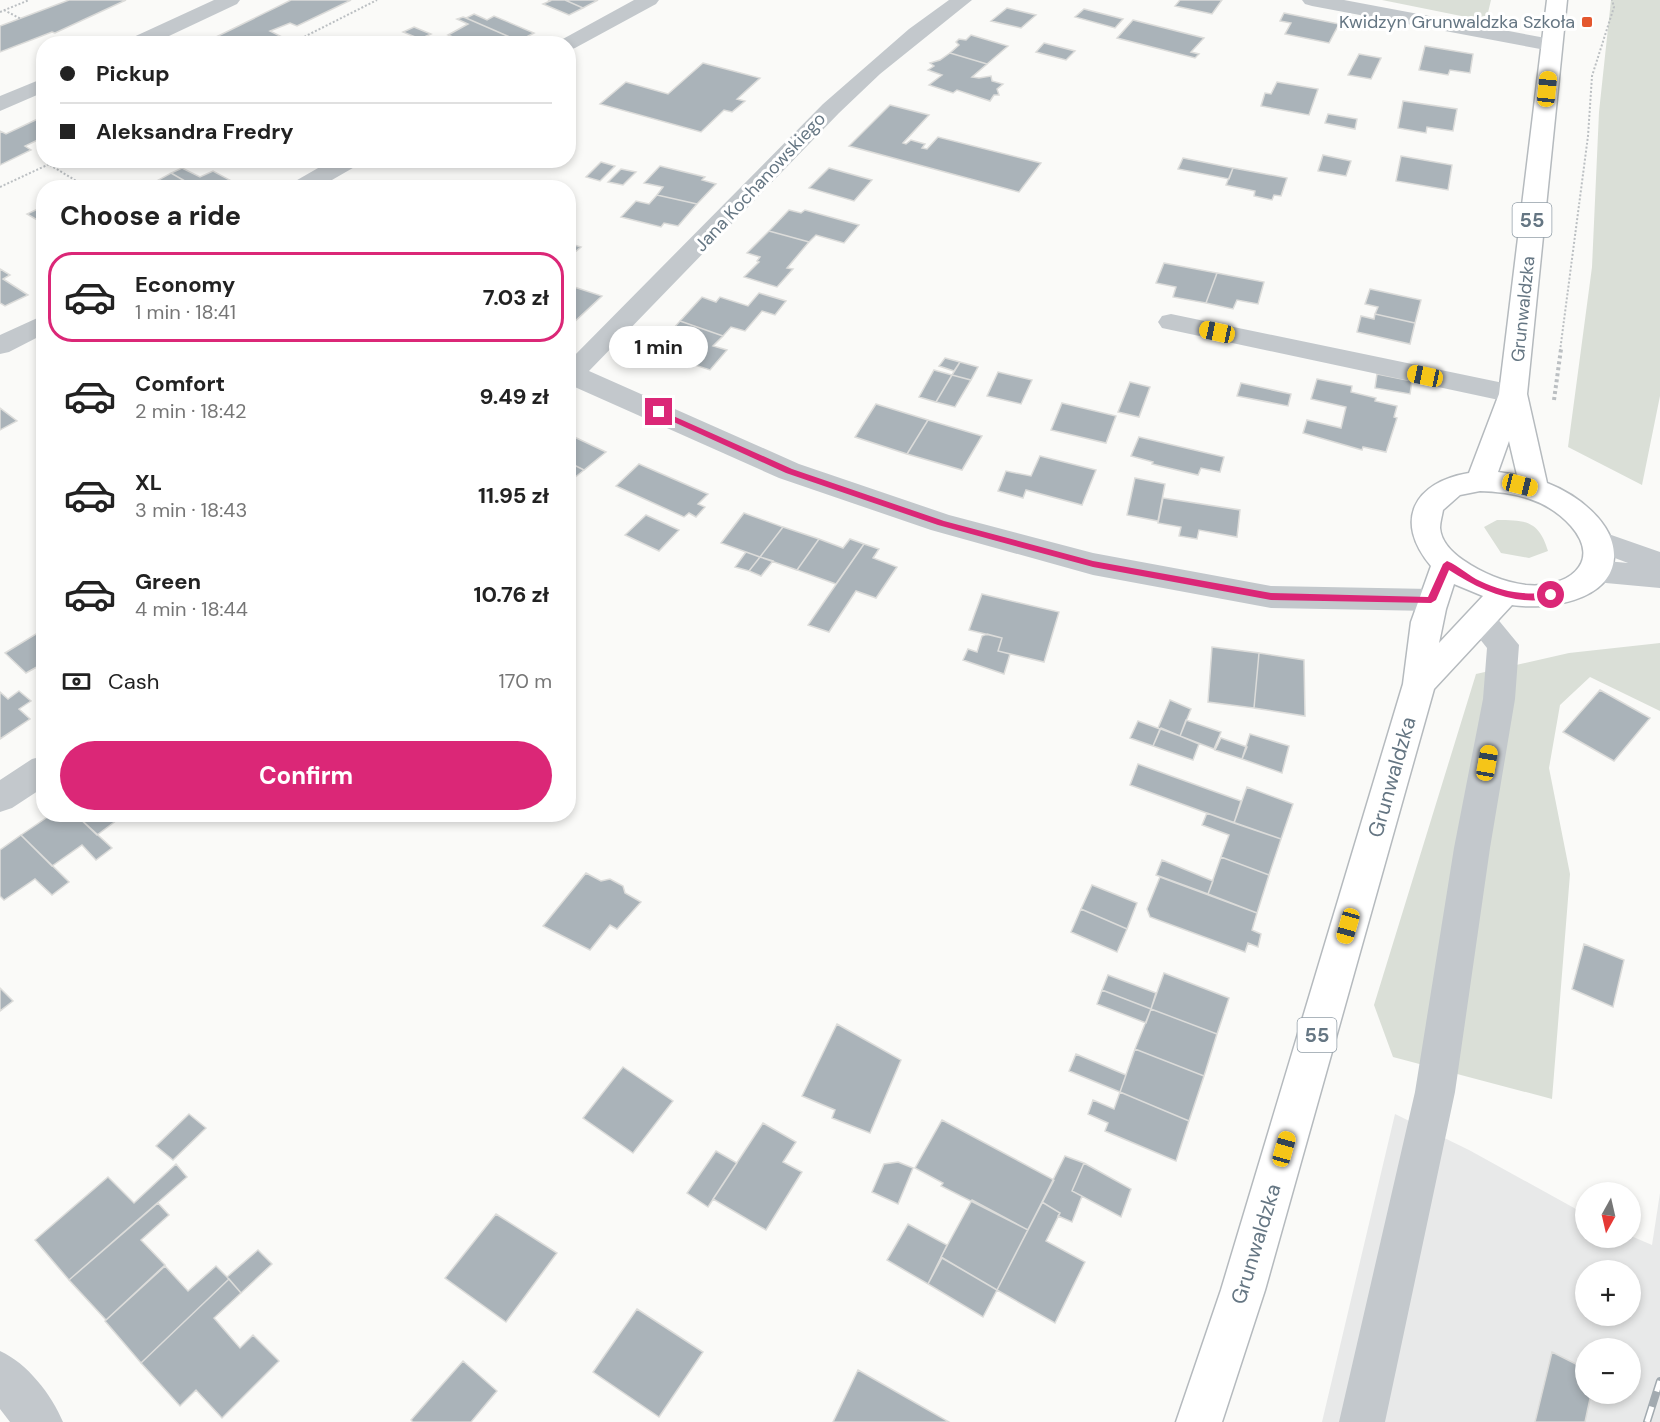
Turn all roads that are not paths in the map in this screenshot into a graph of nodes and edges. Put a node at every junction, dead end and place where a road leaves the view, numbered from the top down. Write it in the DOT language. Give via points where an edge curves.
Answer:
graph roads {
  1 [pos="230,0"];
  2 [pos="649,0"];
  3 [pos="962,0"];
  4 [pos="1312,0"];
  5 [pos="1557,0"];
  6 [pos="151,36"];
  7 [pos="576,40"];
  8 [pos="1551,45"];
  9 [pos="36,88"];
  10 [pos="0,104"];
  11 [pos="336,168"];
  12 [pos="314,180"];
  13 [pos="1171,322"];
  14 [pos="36,327"];
  15 [pos="0,346"];
  16 [pos="576,368"];
  17 [pos="576,377"];
  18 [pos="1513,394"];
  19 [pos="1480,481"];
  20 [pos="1534,488"];
  21 [pos="1597,540"];
  22 [pos="1447,564"];
  23 [pos="1660,564"];
  24 [pos="1595,571"];
  25 [pos="1660,577"];
  26 [pos="1431,600"];
  27 [pos="1492,606"];
  28 [pos="1419,684"];
  29 [pos="36,774"];
  30 [pos="0,798"];
  31 [pos="0,1374"];
  32 [pos="40,1422"];
  33 [pos="1199,1422"];
  34 [pos="1362,1422"];
  1 -- 6 [label="street"];
  2 -- 7 [label="street"];
  3 -- 16 [label="street, Jana Kochanowskiego" via="884,58 830,108"];
  4 -- 8 [label="street"];
  5 -- 8 [label="main road, 55"];
  8 -- 18 [label="main road, Grunwaldzka / 55"];
  9 -- 10 [label="street"];
  11 -- 12 [label="street"];
  13 -- 18 [label="street"];
  14 -- 15 [label="street"];
  17 -- 26 [label="street" via="789,471 941,523 1093,564 1271,597"];
  18 -- 19 [label="main road, Grunwaldzka / 55"];
  18 -- 20 [label="main road, Grunwaldzka / 55"];
  19 -- 20 [label="main road"];
  19 -- 22 [label="main road" via="1452,486 1432,500 1424,520 1429,542"];
  20 -- 21 [label="main road" via="1576,513"];
  21 -- 23 [label="street"];
  21 -- 24 [label="main road" via="1600,556"];
  22 -- 26 [label="main road, Grunwaldzka / 55"];
  22 -- 27 [label="main road" via="1476,583"];
  24 -- 25 [label="street"];
  24 -- 27 [label="main road" via="1583,585 1564,593"];
  26 -- 28 [label="main road, Grunwaldzka / 55" via="1421,644"];
  27 -- 28 [label="main road, Grunwaldzka / 55"];
  27 -- 34 [label="street" via="1503,645 1499,699 1435,1092"];
  28 -- 33 [label="main road, Grunwaldzka / 55" via="1243,1290"];
  29 -- 30 [label="street"];
  31 -- 32 [label="street"];
}
